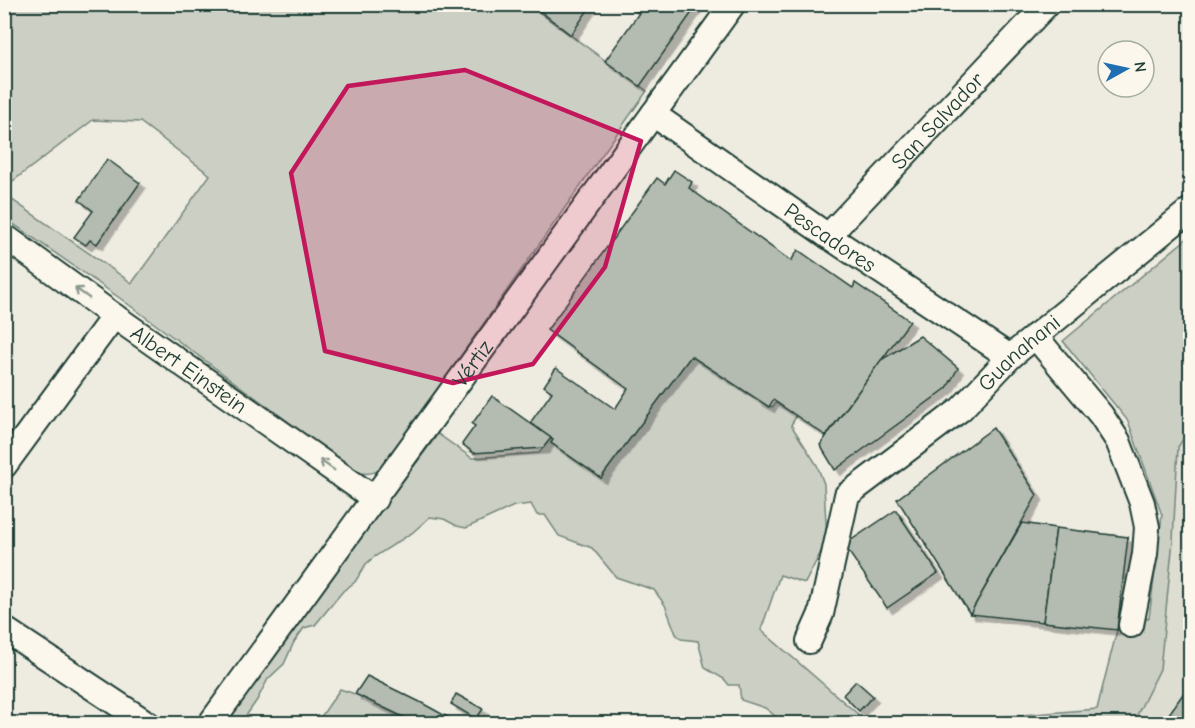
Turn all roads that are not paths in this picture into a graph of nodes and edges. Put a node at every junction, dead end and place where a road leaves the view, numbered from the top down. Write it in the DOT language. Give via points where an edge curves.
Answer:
graph roads {
  1 [pos="733,4"];
  2 [pos="1047,4"];
  3 [pos="653,114"];
  4 [pos="1191,210"];
  5 [pos="4,236"];
  6 [pos="828,236"];
  7 [pos="114,316"];
  8 [pos="1035,336"];
  9 [pos="1010,357"];
  10 [pos="4,466"];
  11 [pos="375,499"];
  12 [pos="1131,625"];
  13 [pos="4,629"];
  14 [pos="809,641"];
  15 [pos="148,723"];
  16 [pos="210,723"];
  1 -- 3 [label="street, Vértiz"];
  2 -- 6 [label="street, San Salvador"];
  3 -- 6 [label="street, Pescadores"];
  3 -- 11 [label="street, Vértiz"];
  4 -- 8 [label="street, Guanahani"];
  7 -- 5 [label="street, Albert Einstein, one-way"];
  6 -- 9 [label="street, Pescadores"];
  7 -- 10 [label="street"];
  11 -- 7 [label="street, Albert Einstein, one-way"];
  8 -- 9 [label="street, Guanahani"];
  8 -- 12 [label="street" via="1118,441 1142,503 1147,527 1145,554"];
  9 -- 14 [label="street, Guanahani" via="961,409 847,495 821,614"];
  11 -- 16 [label="street, Vértiz"];
  13 -- 15 [label="street"];
}
